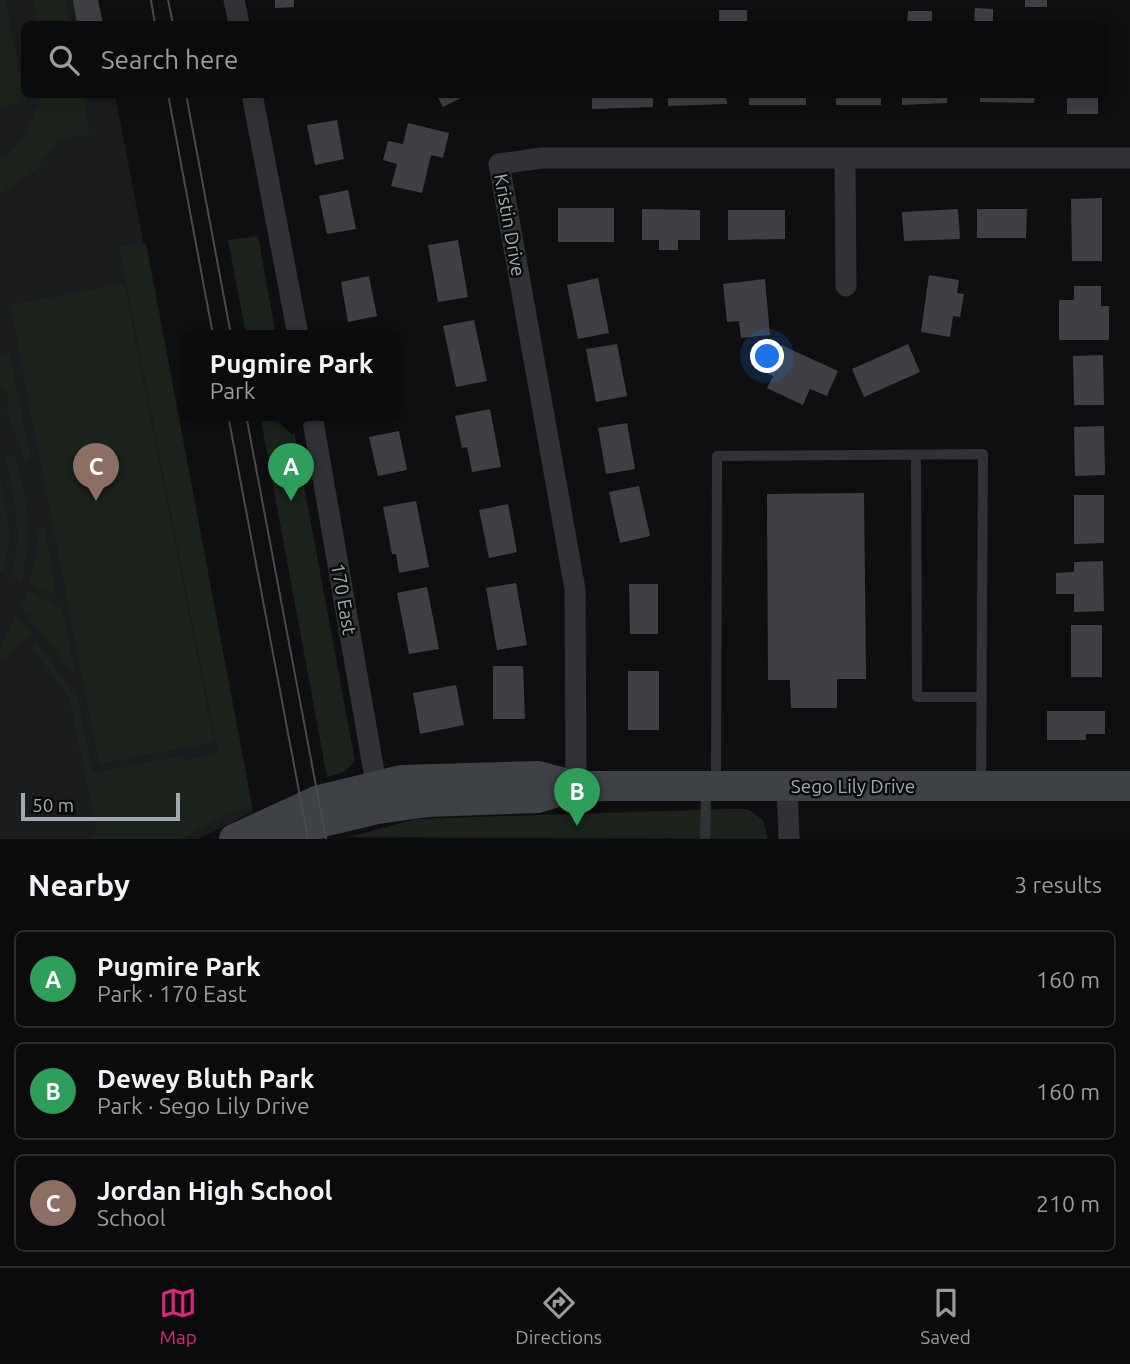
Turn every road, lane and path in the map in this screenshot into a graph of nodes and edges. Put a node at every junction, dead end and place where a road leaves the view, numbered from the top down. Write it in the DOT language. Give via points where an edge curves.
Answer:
graph roads {
  1 [pos="234,0"];
  2 [pos="238,21"];
  3 [pos="253,98"];
  4 [pos="1130,158"];
  5 [pos="845,159"];
  6 [pos="846,286"];
  7 [pos="297,330"];
  8 [pos="313,421"];
  9 [pos="916,455"];
  10 [pos="982,697"];
  11 [pos="376,784"];
  12 [pos="576,786"];
  13 [pos="711,786"];
  14 [pos="787,786"];
  15 [pos="981,786"];
  16 [pos="1130,786"];
  17 [pos="234,839"];
  18 [pos="282,839"];
  19 [pos="705,839"];
  20 [pos="789,839"];
  1 -- 2 [label="street"];
  3 -- 7 [label="street"];
  4 -- 5 [label="street, Kristin Drive"];
  5 -- 6 [label="street"];
  5 -- 12 [label="street, Kristin Drive" via="542,158 499,164 575,589"];
  8 -- 11 [label="street, 170 East"];
  9 -- 10 [label="lane" via="917,697"];
  9 -- 10 [label="lane" via="983,454"];
  9 -- 13 [label="lane" via="717,456"];
  10 -- 15 [label="lane"];
  11 -- 12 [label="main road, Sego Lily Drive" via="538,776"];
  11 -- 17 [label="main road, Sego Lily Drive" via="319,800"];
  12 -- 13 [label="main road, Sego Lily Drive"];
  12 -- 18 [label="main road, Sego Lily Drive" via="538,798 428,802 379,809 323,822"];
  13 -- 14 [label="main road, Sego Lily Drive"];
  13 -- 19 [label="lane"];
  14 -- 15 [label="main road, Sego Lily Drive"];
  14 -- 20 [label="street"];
  15 -- 16 [label="main road, Sego Lily Drive"];
}
